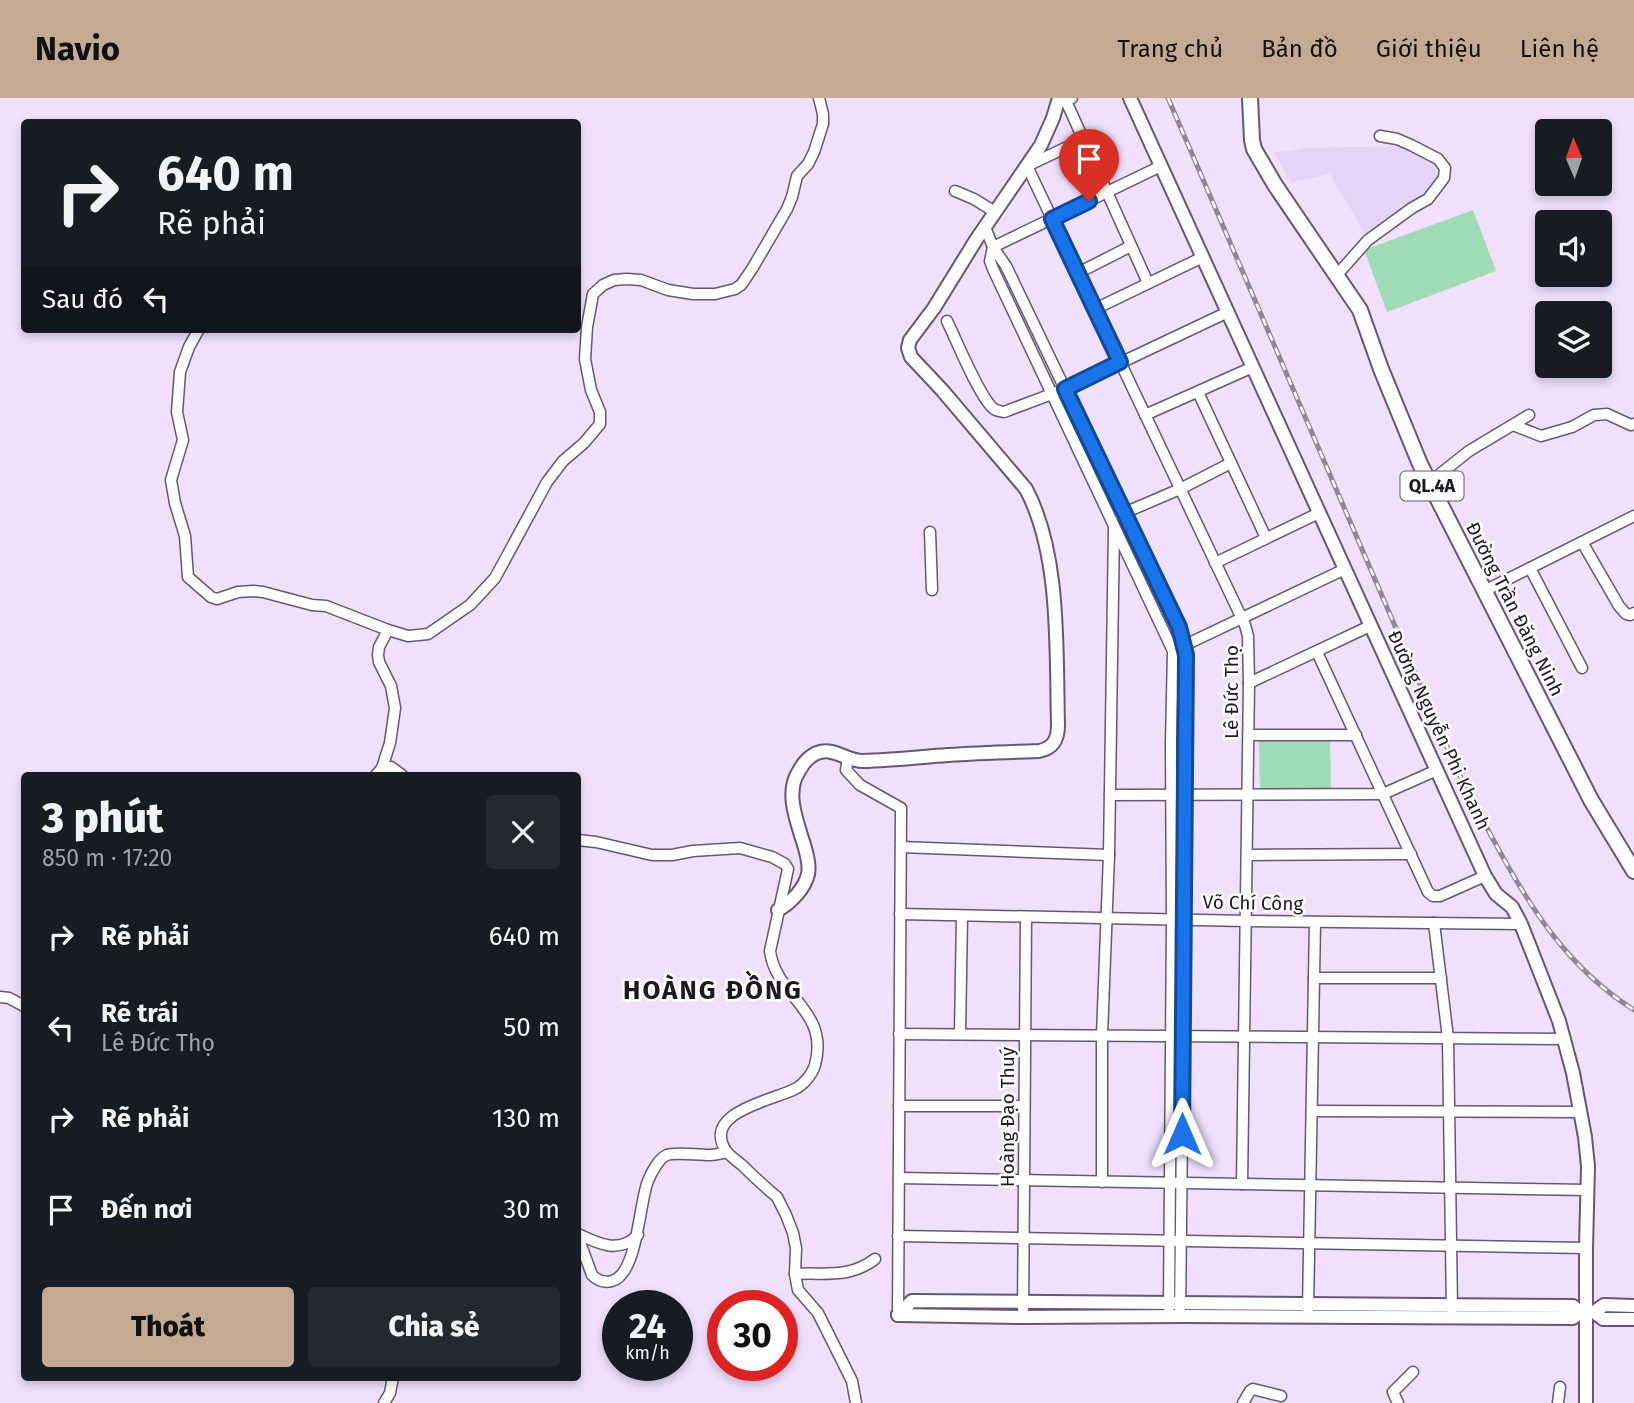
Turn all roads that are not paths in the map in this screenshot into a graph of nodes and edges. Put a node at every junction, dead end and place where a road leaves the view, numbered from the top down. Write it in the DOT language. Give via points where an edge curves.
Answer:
graph roads {
  1 [pos="819,98"];
  2 [pos="1059,98"];
  3 [pos="1072,98"];
  4 [pos="1130,98"];
  5 [pos="1250,98"];
  6 [pos="1380,136"];
  7 [pos="1084,139"];
  8 [pos="1027,166"];
  9 [pos="1161,166"];
  10 [pos="955,191"];
  11 [pos="1107,191"];
  12 [pos="995,212"];
  13 [pos="1052,219"];
  14 [pos="985,227"];
  15 [pos="1131,246"];
  16 [pos="993,247"];
  17 [pos="1203,257"];
  18 [pos="1078,274"];
  19 [pos="1336,276"];
  20 [pos="1148,283"];
  21 [pos="1095,309"];
  22 [pos="1228,312"];
  23 [pos="947,321"];
  24 [pos="197,333"];
  25 [pos="1120,362"];
  26 [pos="1252,367"];
  27 [pos="1065,389"];
  28 [pos="1198,392"];
  29 [pos="1053,394"];
  30 [pos="1145,415"];
  31 [pos="1529,415"];
  32 [pos="1634,424"];
  33 [pos="1513,425"];
  34 [pos="1231,463"];
  35 [pos="1430,482"];
  36 [pos="1180,489"];
  37 [pos="1124,513"];
  38 [pos="1319,513"];
  39 [pos="1634,517"];
  40 [pos="1114,524"];
  41 [pos="930,532"];
  42 [pos="1266,538"];
  43 [pos="1582,542"];
  44 [pos="1215,563"];
  45 [pos="1530,568"];
  46 [pos="1345,569"];
  47 [pos="932,590"];
  48 [pos="1484,591"];
  49 [pos="1634,613"];
  50 [pos="1242,619"];
  51 [pos="1370,626"];
  52 [pos="388,630"];
  53 [pos="1185,645"];
  54 [pos="1173,651"];
  55 [pos="1317,652"];
  56 [pos="1582,668"];
  57 [pos="1249,683"];
  58 [pos="1249,735"];
  59 [pos="1356,735"];
  60 [pos="848,758"];
  61 [pos="1437,770"];
  62 [pos="379,772"];
  63 [pos="398,772"];
  64 [pos="1383,794"];
  65 [pos="1110,795"];
  66 [pos="1171,795"];
  67 [pos="1186,795"];
  68 [pos="1247,795"];
  69 [pos="581,840"];
  70 [pos="901,847"];
  71 [pos="1411,854"];
  72 [pos="1109,855"];
  73 [pos="1247,855"];
  74 [pos="1634,870"];
  75 [pos="1485,876"];
  76 [pos="778,910"];
  77 [pos="900,914"];
  78 [pos="962,916"];
  79 [pos="1026,917"];
  80 [pos="1105,918"];
  81 [pos="1172,919"];
  82 [pos="1184,919"];
  83 [pos="1247,921"];
  84 [pos="1315,922"];
  85 [pos="1434,923"];
  86 [pos="1521,924"];
  87 [pos="1314,978"];
  88 [pos="1441,978"];
  89 [pos="0,997"];
  90 [pos="21,1005"];
  91 [pos="899,1034"];
  92 [pos="960,1034"];
  93 [pos="1025,1035"];
  94 [pos="1102,1035"];
  95 [pos="1171,1036"];
  96 [pos="1182,1036"];
  97 [pos="1245,1037"];
  98 [pos="1313,1037"];
  99 [pos="1448,1038"];
  100 [pos="1565,1039"];
  101 [pos="899,1106"];
  102 [pos="1024,1107"];
  103 [pos="1312,1111"];
  104 [pos="1449,1112"];
  105 [pos="1580,1112"];
  106 [pos="727,1152"];
  107 [pos="899,1178"];
  108 [pos="1024,1180"];
  109 [pos="1102,1182"];
  110 [pos="1170,1182"];
  111 [pos="1181,1183"];
  112 [pos="1242,1184"];
  113 [pos="1310,1185"];
  114 [pos="1450,1187"];
  115 [pos="1588,1190"];
  116 [pos="638,1235"];
  117 [pos="581,1236"];
  118 [pos="898,1236"];
  119 [pos="1024,1238"];
  120 [pos="1175,1240"];
  121 [pos="1309,1243"];
  122 [pos="581,1244"];
  123 [pos="1451,1245"];
  124 [pos="1586,1248"];
  125 [pos="874,1259"];
  126 [pos="795,1274"];
  127 [pos="1023,1302"];
  128 [pos="1452,1304"];
  129 [pos="1634,1306"];
  130 [pos="1175,1310"];
  131 [pos="1308,1310"];
  132 [pos="1587,1312"];
  133 [pos="898,1315"];
  134 [pos="1023,1317"];
  135 [pos="1451,1318"];
  136 [pos="1634,1319"];
  137 [pos="1413,1372"];
  138 [pos="392,1381"];
  139 [pos="1559,1387"];
  140 [pos="1281,1396"];
  141 [pos="384,1403"];
  142 [pos="856,1403"];
  143 [pos="1243,1403"];
  144 [pos="1398,1403"];
  145 [pos="1558,1403"];
  146 [pos="1586,1403"];
  1 -- 52 [label="street" via="823,124 818,143 797,176 781,221 741,285 715,294 683,293 625,279 603,285 593,294 585,359 600,424 547,482 495,578 470,605 428,634 408,636"];
  2 -- 8 [label="street" via="1045,136"];
  3 -- 7 [label="street" via="1066,101"];
  4 -- 9 [label="street, Đường Nguyễn Phi Khanh"];
  5 -- 19 [label="main road, Đường Trần Đăng Ninh / QL.4A" via="1254,149"];
  6 -- 19 [label="street" via="1438,159 1445,168 1444,178 1427,199 1368,240"];
  7 -- 8 [label="street"];
  7 -- 11 [label="street"];
  8 -- 12 [label="street"];
  8 -- 13 [label="street, Lê Đức Thọ"];
  9 -- 11 [label="street"];
  9 -- 17 [label="street, Đường Nguyễn Phi Khanh"];
  10 -- 12 [label="street"];
  11 -- 13 [label="street"];
  11 -- 15 [label="street"];
  12 -- 14 [label="street"];
  13 -- 16 [label="street"];
  13 -- 18 [label="street, Lê Đức Thọ"];
  14 -- 16 [label="street"];
  14 -- 60 [label="street" via="908,348 1026,489 1034,505 1044,532 1052,585 1058,736 1047,749 1038,751 890,760"];
  15 -- 18 [label="street"];
  15 -- 20 [label="street"];
  16 -- 27 [label="street"];
  16 -- 29 [label="street" via="993,269"];
  17 -- 20 [label="street"];
  17 -- 22 [label="street, Đường Nguyễn Phi Khanh"];
  18 -- 21 [label="street, Lê Đức Thọ"];
  19 -- 35 [label="main road, Đường Trần Đăng Ninh / QL.4A" via="1360,310"];
  20 -- 21 [label="street"];
  21 -- 25 [label="street, Lê Đức Thọ"];
  22 -- 25 [label="street"];
  22 -- 26 [label="street, Đường Nguyễn Phi Khanh"];
  23 -- 29 [label="street" via="972,375 995,410 1010,411"];
  24 -- 52 [label="street" via="180,372 177,412 183,440 171,480 185,536 188,577 218,599 238,592 264,592 326,606"];
  25 -- 27 [label="street"];
  25 -- 30 [label="street, Lê Đức Thọ"];
  26 -- 28 [label="street"];
  26 -- 38 [label="street, Đường Nguyễn Phi Khanh"];
  27 -- 29 [label="street"];
  27 -- 37 [label="street"];
  28 -- 30 [label="street"];
  28 -- 34 [label="street"];
  29 -- 40 [label="street"];
  30 -- 36 [label="street, Lê Đức Thọ"];
  31 -- 33 [label="street"];
  32 -- 33 [label="street" via="1607,414 1594,415 1541,436"];
  33 -- 35 [label="street"];
  34 -- 36 [label="street"];
  34 -- 42 [label="street"];
  35 -- 48 [label="main road, Đường Trần Đăng Ninh / QL.4A"];
  36 -- 37 [label="street"];
  36 -- 44 [label="street, Lê Đức Thọ"];
  37 -- 40 [label="street"];
  37 -- 53 [label="street"];
  38 -- 42 [label="street"];
  38 -- 46 [label="street, Đường Nguyễn Phi Khanh"];
  39 -- 43 [label="street"];
  40 -- 54 [label="street"];
  40 -- 65 [label="street"];
  41 -- 47 [label="street"];
  42 -- 44 [label="street"];
  43 -- 45 [label="street"];
  43 -- 49 [label="street" via="1619,606 1626,614"];
  44 -- 50 [label="street, Lê Đức Thọ"];
  45 -- 48 [label="street"];
  45 -- 56 [label="street"];
  46 -- 50 [label="street"];
  46 -- 51 [label="street, Đường Nguyễn Phi Khanh"];
  48 -- 74 [label="main road, Đường Trần Đăng Ninh / QL.4A" via="1591,800"];
  50 -- 53 [label="street"];
  50 -- 57 [label="street, Lê Đức Thọ" via="1248,636"];
  51 -- 55 [label="street"];
  51 -- 61 [label="street, Đường Nguyễn Phi Khanh"];
  52 -- 62 [label="street" via="378,655 395,708 390,743"];
  53 -- 54 [label="street"];
  53 -- 67 [label="street"];
  54 -- 66 [label="street"];
  55 -- 57 [label="street"];
  55 -- 59 [label="street"];
  57 -- 58 [label="street, Lê Đức Thọ"];
  58 -- 59 [label="street"];
  58 -- 68 [label="street, Lê Đức Thọ"];
  59 -- 64 [label="street"];
  60 -- 70 [label="street" via="846,770 860,785 901,807"];
  60 -- 76 [label="street" via="827,751 814,755 794,777 794,809 808,874 795,896"];
  61 -- 64 [label="street"];
  61 -- 75 [label="street, Đường Nguyễn Phi Khanh"];
  62 -- 63 [label="street" via="391,767"];
  64 -- 68 [label="street"];
  64 -- 71 [label="street"];
  65 -- 66 [label="street"];
  65 -- 72 [label="street"];
  66 -- 67 [label="street"];
  66 -- 81 [label="street"];
  67 -- 68 [label="street"];
  67 -- 82 [label="street"];
  68 -- 73 [label="street, Lê Đức Thọ"];
  69 -- 76 [label="street" via="652,855 740,848 772,858 788,869"];
  70 -- 72 [label="street"];
  70 -- 77 [label="street"];
  71 -- 73 [label="street"];
  71 -- 75 [label="street" via="1433,896"];
  72 -- 80 [label="street"];
  73 -- 83 [label="street, Lê Đức Thọ"];
  75 -- 86 [label="street, Đường Nguyễn Phi Khanh"];
  76 -- 106 [label="street" via="770,951 772,965 815,1027 814,1068 795,1089 746,1107 730,1118 722,1133"];
  77 -- 78 [label="street, Võ Chí Công"];
  77 -- 91 [label="street"];
  78 -- 79 [label="street, Võ Chí Công"];
  78 -- 92 [label="street"];
  79 -- 80 [label="street, Võ Chí Công"];
  79 -- 93 [label="street, Hoàng Đạo Thuý"];
  80 -- 81 [label="street, Võ Chí Công"];
  80 -- 94 [label="street"];
  81 -- 82 [label="street, Võ Chí Công"];
  81 -- 95 [label="street"];
  82 -- 83 [label="street, Võ Chí Công"];
  82 -- 96 [label="street"];
  83 -- 84 [label="street, Võ Chí Công"];
  83 -- 97 [label="street, Lê Đức Thọ"];
  84 -- 85 [label="street, Võ Chí Công"];
  84 -- 87 [label="street"];
  85 -- 86 [label="street, Võ Chí Công"];
  85 -- 88 [label="street"];
  86 -- 100 [label="street, Đường Nguyễn Phi Khanh"];
  87 -- 88 [label="street"];
  87 -- 98 [label="street"];
  88 -- 99 [label="street"];
  89 -- 90 [label="street"];
  91 -- 92 [label="street"];
  91 -- 101 [label="street"];
  92 -- 93 [label="street"];
  93 -- 94 [label="street"];
  93 -- 102 [label="street, Hoàng Đạo Thuý"];
  94 -- 95 [label="street"];
  94 -- 109 [label="street"];
  95 -- 96 [label="street"];
  95 -- 110 [label="street"];
  96 -- 97 [label="street"];
  96 -- 111 [label="street"];
  97 -- 98 [label="street"];
  97 -- 112 [label="street, Lê Đức Thọ"];
  98 -- 99 [label="street"];
  98 -- 103 [label="street"];
  99 -- 100 [label="street"];
  99 -- 104 [label="street"];
  100 -- 105 [label="street, Đường Nguyễn Phi Khanh"];
  101 -- 102 [label="street"];
  101 -- 107 [label="street"];
  102 -- 108 [label="street, Hoàng Đạo Thuý"];
  103 -- 104 [label="street"];
  103 -- 113 [label="street"];
  104 -- 105 [label="street"];
  104 -- 114 [label="street"];
  105 -- 115 [label="street, Đường Nguyễn Phi Khanh"];
  106 -- 116 [label="street" via="665,1156 647,1182"];
  106 -- 126 [label="street" via="777,1197 793,1233"];
  107 -- 108 [label="street"];
  107 -- 118 [label="street"];
  108 -- 109 [label="street"];
  108 -- 119 [label="street, Hoàng Đạo Thuý"];
  109 -- 110 [label="street"];
  110 -- 111 [label="street"];
  110 -- 120 [label="street"];
  111 -- 112 [label="street"];
  111 -- 120 [label="street"];
  112 -- 113 [label="street"];
  113 -- 114 [label="street"];
  113 -- 121 [label="street"];
  114 -- 115 [label="street"];
  114 -- 123 [label="street"];
  115 -- 124 [label="street, Đường Nguyễn Phi Khanh"];
  116 -- 117 [label="street" via="631,1242 608,1246"];
  116 -- 122 [label="street" via="624,1270 618,1278 605,1282 592,1275"];
  118 -- 119 [label="street"];
  118 -- 133 [label="street"];
  119 -- 120 [label="street"];
  119 -- 127 [label="street, Hoàng Đạo Thuý"];
  120 -- 121 [label="street"];
  120 -- 130 [label="street"];
  121 -- 123 [label="street"];
  121 -- 131 [label="street"];
  123 -- 124 [label="street"];
  123 -- 128 [label="street"];
  124 -- 132 [label="street, Đường Nguyễn Phi Khanh"];
  125 -- 126 [label="street" via="845,1274"];
  126 -- 142 [label="street" via="798,1290 818,1313 852,1381"];
  127 -- 130 [label="street"];
  127 -- 133 [label="street" via="912,1301"];
  127 -- 134 [label="street, Hoàng Đạo Thuý"];
  128 -- 131 [label="street"];
  128 -- 132 [label="street" via="1573,1306"];
  128 -- 135 [label="street"];
  129 -- 132 [label="street" via="1604,1305"];
  130 -- 131 [label="street"];
  130 -- 134 [label="street"];
  131 -- 135 [label="street"];
  132 -- 135 [label="street" via="1573,1318"];
  132 -- 136 [label="street" via="1603,1319"];
  132 -- 146 [label="street, Đường Nguyễn Phi Khanh"];
  133 -- 134 [label="street"];
  137 -- 144 [label="street" via="1393,1392"];
  138 -- 141 [label="street"];
  139 -- 145 [label="street"];
  140 -- 143 [label="street" via="1253,1389"];
}
